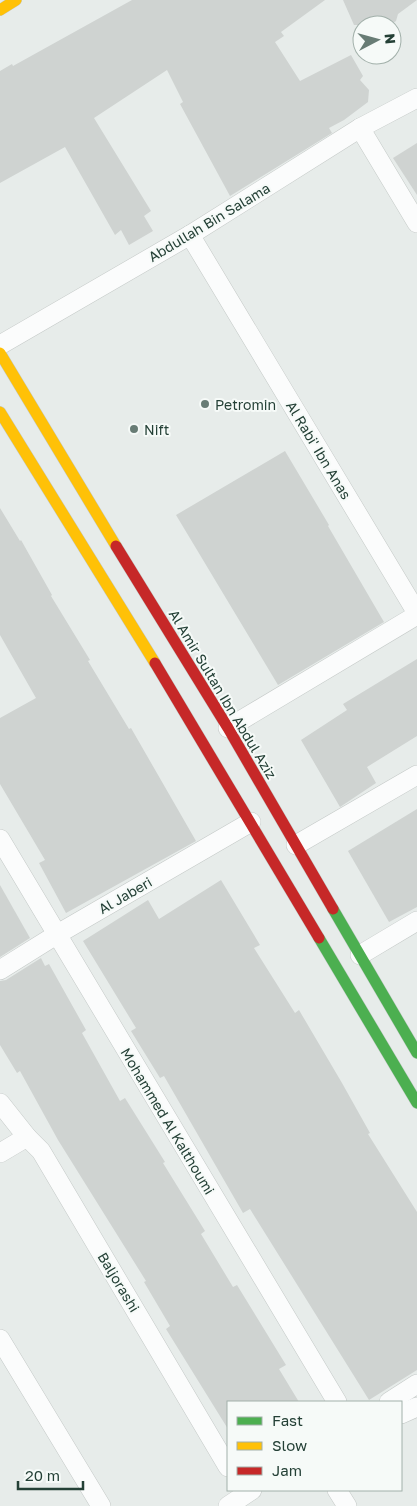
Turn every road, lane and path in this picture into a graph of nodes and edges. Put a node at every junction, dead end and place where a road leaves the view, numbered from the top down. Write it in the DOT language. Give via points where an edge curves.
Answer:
graph roads {
  1 [pos="16,0"];
  2 [pos="0,10"];
  3 [pos="417,98"];
  4 [pos="360,128"];
  5 [pos="417,223"];
  6 [pos="190,235"];
  7 [pos="0,345"];
  8 [pos="0,353"];
  9 [pos="0,412"];
  10 [pos="417,614"];
  11 [pos="228,728"];
  12 [pos="417,775"];
  13 [pos="251,822"];
  14 [pos="0,840"];
  15 [pos="296,845"];
  16 [pos="417,921"];
  17 [pos="56,935"];
  18 [pos="360,955"];
  19 [pos="0,970"];
  20 [pos="417,1053"];
  21 [pos="0,1103"];
  22 [pos="417,1103"];
  23 [pos="27,1137"];
  24 [pos="0,1153"];
  25 [pos="0,1339"];
  26 [pos="417,1384"];
  27 [pos="337,1401"];
  28 [pos="391,1401"];
  29 [pos="417,1407"];
  30 [pos="402,1414"];
  31 [pos="227,1465"];
  32 [pos="246,1491"];
  33 [pos="338,1491"];
  34 [pos="101,1506"];
  35 [pos="228,1506"];
  36 [pos="347,1506"];
  1 -- 2 [label="street"];
  3 -- 4 [label="street, Abdullah Bin Salama"];
  4 -- 5 [label="street"];
  4 -- 6 [label="street, Abdullah Bin Salama"];
  6 -- 7 [label="street, Abdullah Bin Salama"];
  6 -- 10 [label="street, Al Rabi' Ibn Anas"];
  8 -- 11 [label="street, Al Amir Sultan Ibn Abdul Aziz"];
  9 -- 13 [label="street"];
  10 -- 11 [label="street"];
  11 -- 15 [label="street, Al Amir Sultan Ibn Abdul Aziz"];
  12 -- 15 [label="street"];
  13 -- 17 [label="street, Al Jaberi"];
  13 -- 22 [label="street"];
  14 -- 17 [label="street, Mohammed Al Kalthoumi"];
  15 -- 18 [label="street, Al Amir Sultan Ibn Abdul Aziz"];
  16 -- 18 [label="street"];
  17 -- 19 [label="street, Al Jaberi"];
  17 -- 27 [label="street, Mohammed Al Kalthoumi"];
  18 -- 20 [label="street, Al Amir Sultan Ibn Abdul Aziz"];
  21 -- 23 [label="street, Baljorashi"];
  23 -- 24 [label="street"];
  23 -- 31 [label="street, Baljorashi" via="41,1151"];
  25 -- 34 [label="street"];
  26 -- 28 [label="street"];
  29 -- 30 [label="street"];
  32 -- 35 [label="street"];
  33 -- 36 [label="street"];
}
